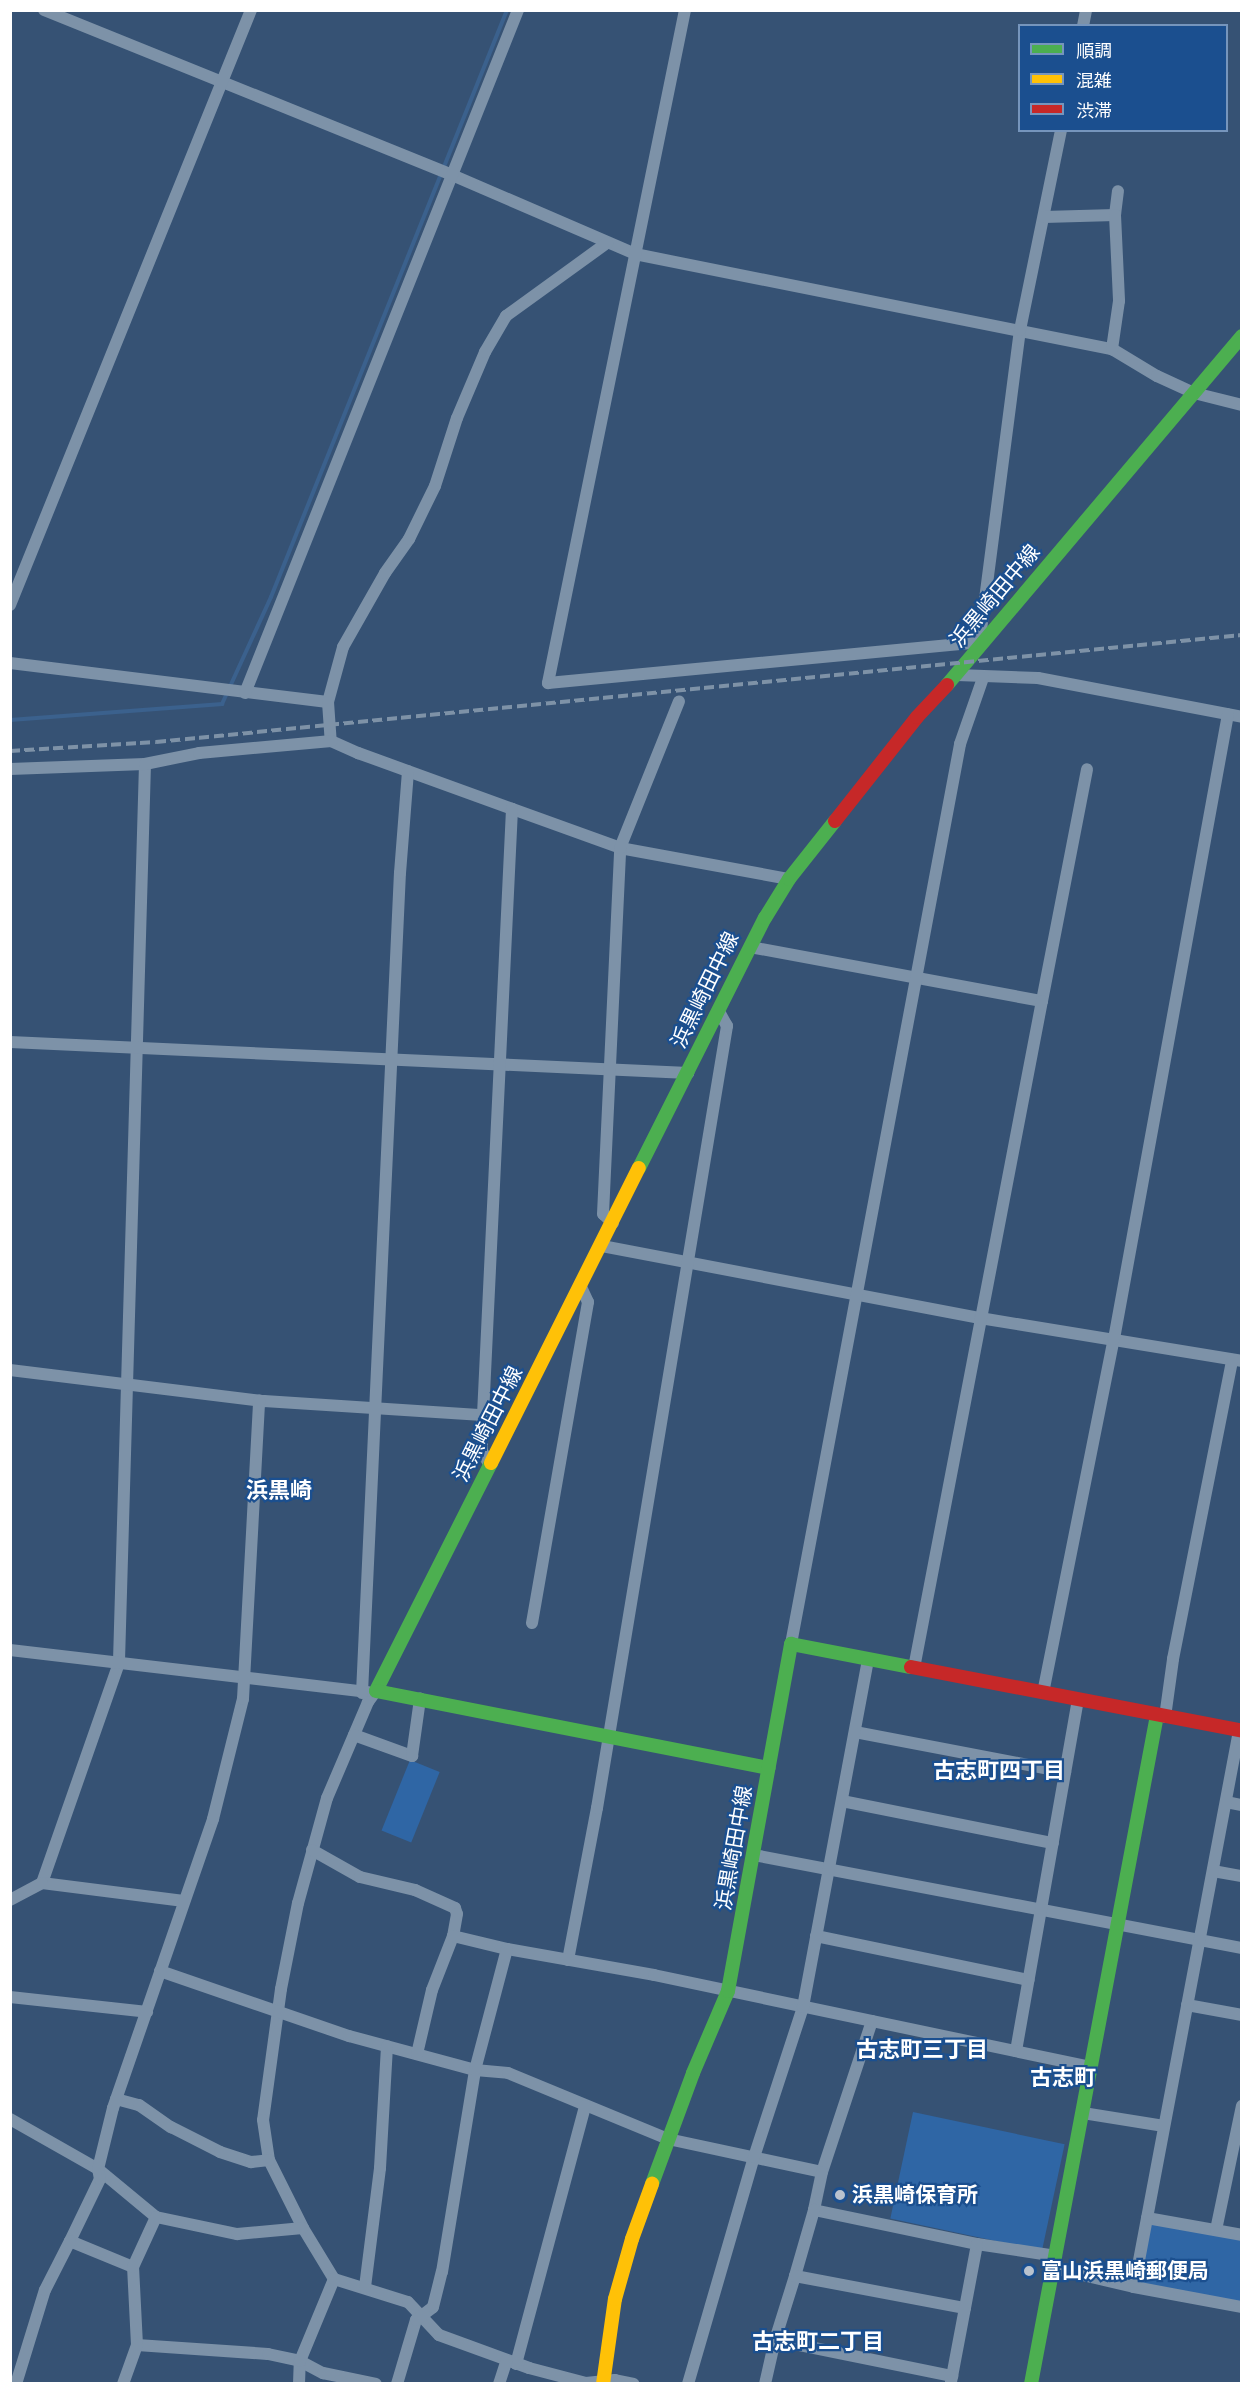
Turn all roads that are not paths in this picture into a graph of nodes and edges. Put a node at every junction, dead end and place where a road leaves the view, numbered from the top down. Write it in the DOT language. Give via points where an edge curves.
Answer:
graph roads {
  1 [pos="44,10"];
  2 [pos="251,10"];
  3 [pos="519,10"];
  4 [pos="685,10"];
  5 [pos="222,83"];
  6 [pos="1061,132"];
  7 [pos="452,175"];
  8 [pos="1118,191"];
  9 [pos="1116,215"];
  10 [pos="1044,217"];
  11 [pos="607,243"];
  12 [pos="635,254"];
  13 [pos="1020,330"];
  14 [pos="1242,336"];
  15 [pos="1112,349"];
  16 [pos="1194,393"];
  17 [pos="1242,405"];
  18 [pos="10,605"];
  19 [pos="984,642"];
  20 [pos="10,663"];
  21 [pos="957,675"];
  22 [pos="983,678"];
  23 [pos="245,693"];
  24 [pos="679,701"];
  25 [pos="328,702"];
  26 [pos="1228,714"];
  27 [pos="1242,717"];
  28 [pos="331,741"];
  29 [pos="145,764"];
  30 [pos="10,770"];
  31 [pos="1087,770"];
  32 [pos="408,771"];
  33 [pos="512,809"];
  34 [pos="620,848"];
  35 [pos="789,879"];
  36 [pos="750,947"];
  37 [pos="917,977"];
  38 [pos="1042,1001"];
  39 [pos="718,1010"];
  40 [pos="10,1042"];
  41 [pos="135,1047"];
  42 [pos="392,1059"];
  43 [pos="499,1064"];
  44 [pos="611,1070"];
  45 [pos="688,1073"];
  46 [pos="613,1223"];
  47 [pos="602,1246"];
  48 [pos="688,1262"];
  49 [pos="581,1287"];
  50 [pos="859,1294"];
  51 [pos="980,1318"];
  52 [pos="1114,1339"];
  53 [pos="1237,1360"];
  54 [pos="10,1370"];
  55 [pos="126,1386"];
  56 [pos="260,1400"];
  57 [pos="375,1407"];
  58 [pos="483,1415"];
  59 [pos="490,1466"];
  60 [pos="532,1623"];
  61 [pos="791,1644"];
  62 [pos="10,1650"];
  63 [pos="868,1659"];
  64 [pos="119,1663"];
  65 [pos="914,1668"];
  66 [pos="246,1679"];
  67 [pos="369,1692"];
  68 [pos="1043,1693"];
  69 [pos="420,1699"];
  70 [pos="1078,1700"];
  71 [pos="1161,1716"];
  72 [pos="1240,1731"];
  73 [pos="855,1732"];
  74 [pos="354,1735"];
  75 [pos="608,1736"];
  76 [pos="769,1768"];
  77 [pos="1065,1772"];
  78 [pos="842,1801"];
  79 [pos="1226,1802"];
  80 [pos="1242,1805"];
  81 [pos="1053,1843"];
  82 [pos="312,1850"];
  83 [pos="754,1855"];
  84 [pos="829,1869"];
  85 [pos="1213,1871"];
  86 [pos="1242,1876"];
  87 [pos="42,1882"];
  88 [pos="10,1900"];
  89 [pos="184,1901"];
  90 [pos="1041,1910"];
  91 [pos="1118,1924"];
  92 [pos="453,1936"];
  93 [pos="816,1936"];
  94 [pos="1200,1940"];
  95 [pos="1242,1948"];
  96 [pos="507,1949"];
  97 [pos="567,1960"];
  98 [pos="160,1971"];
  99 [pos="1028,1980"];
  100 [pos="728,1991"];
  101 [pos="10,1997"];
  102 [pos="1187,2005"];
  103 [pos="803,2007"];
  104 [pos="147,2012"];
  105 [pos="278,2012"];
  106 [pos="1242,2015"];
  107 [pos="872,2021"];
  108 [pos="387,2046"];
  109 [pos="1016,2051"];
  110 [pos="417,2054"];
  111 [pos="1091,2067"];
  112 [pos="475,2070"];
  113 [pos="116,2099"];
  114 [pos="585,2106"];
  115 [pos="1242,2106"];
  116 [pos="1083,2113"];
  117 [pos="10,2119"];
  118 [pos="1164,2126"];
  119 [pos="668,2139"];
  120 [pos="754,2157"];
  121 [pos="269,2160"];
  122 [pos="98,2169"];
  123 [pos="822,2172"];
  124 [pos="814,2210"];
  125 [pos="156,2217"];
  126 [pos="1147,2218"];
  127 [pos="303,2228"];
  128 [pos="1216,2230"];
  129 [pos="1242,2235"];
  130 [pos="70,2241"];
  131 [pos="977,2244"];
  132 [pos="1055,2262"];
  133 [pos="133,2267"];
  134 [pos="795,2276"];
  135 [pos="334,2279"];
  136 [pos="365,2287"];
  137 [pos="1134,2287"];
  138 [pos="1242,2307"];
  139 [pos="965,2308"];
  140 [pos="423,2317"];
  141 [pos="774,2340"];
  142 [pos="137,2345"];
  143 [pos="300,2361"];
  144 [pos="512,2362"];
  145 [pos="952,2380"];
  146 [pos="604,2382"];
  147 [pos="16,2384"];
  148 [pos="123,2384"];
  149 [pos="299,2384"];
  150 [pos="376,2384"];
  151 [pos="398,2384"];
  152 [pos="499,2384"];
  153 [pos="634,2384"];
  154 [pos="688,2384"];
  155 [pos="765,2384"];
  156 [pos="1031,2384"];
  1 -- 5 [label="street"];
  2 -- 5 [label="street"];
  3 -- 7 [label="street"];
  4 -- 12 [label="street"];
  5 -- 7 [label="street"];
  5 -- 18 [label="street"];
  6 -- 10 [label="street"];
  7 -- 11 [label="street"];
  7 -- 23 [label="street"];
  8 -- 9 [label="street"];
  9 -- 10 [label="street"];
  9 -- 15 [label="street" via="1119,301"];
  10 -- 13 [label="street"];
  11 -- 12 [label="street"];
  11 -- 25 [label="street" via="506,316 484,352 435,486 409,539 385,573 344,647"];
  12 -- 13 [label="street"];
  12 -- 19 [label="street" via="548,683"];
  13 -- 15 [label="street"];
  13 -- 19 [label="street" via="981,630"];
  14 -- 16 [label="main road, 浜黒崎田中線"];
  15 -- 16 [label="street"];
  16 -- 17 [label="street"];
  16 -- 19 [label="main road, 浜黒崎田中線"];
  19 -- 21 [label="main road, 浜黒崎田中線"];
  20 -- 23 [label="street"];
  21 -- 22 [label="street"];
  21 -- 35 [label="main road, 浜黒崎田中線" via="918,717"];
  22 -- 26 [label="street" via="1038,678"];
  22 -- 37 [label="street" via="960,744"];
  23 -- 25 [label="street"];
  24 -- 34 [label="street"];
  25 -- 28 [label="street"];
  26 -- 27 [label="street"];
  26 -- 52 [label="street"];
  28 -- 29 [label="street" via="199,753"];
  28 -- 32 [label="street"];
  29 -- 30 [label="street"];
  29 -- 41 [label="street"];
  31 -- 38 [label="street"];
  32 -- 33 [label="street"];
  32 -- 42 [label="street" via="399,873"];
  33 -- 34 [label="street"];
  33 -- 43 [label="street"];
  34 -- 35 [label="street"];
  34 -- 44 [label="street"];
  35 -- 36 [label="main road, 浜黒崎田中線"];
  36 -- 37 [label="street"];
  36 -- 39 [label="main road, 浜黒崎田中線"];
  37 -- 38 [label="street"];
  37 -- 50 [label="street"];
  38 -- 51 [label="street"];
  39 -- 45 [label="main road, 浜黒崎田中線"];
  39 -- 48 [label="street" via="728,1026"];
  40 -- 41 [label="street"];
  41 -- 42 [label="street"];
  41 -- 55 [label="street"];
  42 -- 43 [label="street"];
  42 -- 57 [label="street"];
  43 -- 44 [label="street"];
  43 -- 58 [label="street"];
  44 -- 45 [label="street"];
  44 -- 46 [label="street" via="603,1214"];
  45 -- 46 [label="main road, 浜黒崎田中線"];
  46 -- 47 [label="main road, 浜黒崎田中線"];
  47 -- 48 [label="street"];
  47 -- 49 [label="main road, 浜黒崎田中線"];
  48 -- 50 [label="street"];
  48 -- 75 [label="street"];
  49 -- 59 [label="main road, 浜黒崎田中線"];
  49 -- 60 [label="street" via="588,1302"];
  50 -- 51 [label="street"];
  50 -- 61 [label="street"];
  51 -- 52 [label="street"];
  51 -- 65 [label="street"];
  52 -- 53 [label="street"];
  52 -- 68 [label="street"];
  53 -- 71 [label="street"];
  54 -- 55 [label="street"];
  55 -- 56 [label="street"];
  55 -- 64 [label="street"];
  56 -- 57 [label="street"];
  56 -- 66 [label="street"];
  57 -- 58 [label="street"];
  57 -- 67 [label="street"];
  58 -- 59 [label="street" via="482,1451"];
  59 -- 67 [label="main road, 浜黒崎田中線"];
  61 -- 63 [label="main road"];
  61 -- 76 [label="main road"];
  62 -- 64 [label="street"];
  63 -- 65 [label="main road"];
  63 -- 73 [label="street"];
  64 -- 66 [label="street"];
  64 -- 87 [label="street"];
  65 -- 68 [label="main road"];
  66 -- 67 [label="street"];
  66 -- 89 [label="street" via="213,1819"];
  67 -- 69 [label="main road, 浜黒崎田中線"];
  67 -- 74 [label="street"];
  68 -- 70 [label="main road"];
  69 -- 74 [label="street" via="412,1756"];
  69 -- 75 [label="main road, 浜黒崎田中線"];
  70 -- 71 [label="main road"];
  70 -- 77 [label="street"];
  71 -- 72 [label="main road"];
  71 -- 91 [label="main road"];
  72 -- 79 [label="street"];
  73 -- 77 [label="street"];
  73 -- 78 [label="street"];
  74 -- 82 [label="street" via="327,1798"];
  75 -- 76 [label="main road, 浜黒崎田中線"];
  75 -- 97 [label="street"];
  76 -- 83 [label="main road, 浜黒崎田中線"];
  77 -- 81 [label="street"];
  78 -- 81 [label="street"];
  78 -- 84 [label="street"];
  79 -- 80 [label="street"];
  79 -- 85 [label="street"];
  81 -- 90 [label="street"];
  82 -- 92 [label="street" via="360,1877 415,1890 455,1908"];
  82 -- 105 [label="street" via="288,1948"];
  83 -- 84 [label="street"];
  83 -- 100 [label="main road, 浜黒崎田中線"];
  84 -- 90 [label="street"];
  84 -- 93 [label="street"];
  85 -- 86 [label="street"];
  85 -- 94 [label="street"];
  87 -- 88 [label="street"];
  87 -- 89 [label="street"];
  89 -- 98 [label="street"];
  90 -- 91 [label="street"];
  90 -- 99 [label="street"];
  91 -- 94 [label="street"];
  91 -- 111 [label="main road"];
  92 -- 96 [label="street"];
  92 -- 110 [label="street" via="432,1990"];
  93 -- 99 [label="street"];
  93 -- 103 [label="street"];
  94 -- 95 [label="street"];
  94 -- 102 [label="street"];
  96 -- 97 [label="street"];
  96 -- 112 [label="street"];
  97 -- 100 [label="street"];
  98 -- 104 [label="street"];
  98 -- 105 [label="street"];
  99 -- 109 [label="street"];
  100 -- 103 [label="street"];
  100 -- 119 [label="main road, 浜黒崎田中線"];
  101 -- 104 [label="street"];
  102 -- 106 [label="street"];
  102 -- 118 [label="street"];
  103 -- 107 [label="street"];
  103 -- 120 [label="street"];
  104 -- 113 [label="street"];
  105 -- 108 [label="street"];
  105 -- 121 [label="street" via="263,2121"];
  107 -- 109 [label="street"];
  107 -- 123 [label="street"];
  108 -- 110 [label="street"];
  108 -- 136 [label="street" via="380,2168"];
  109 -- 111 [label="street"];
  110 -- 112 [label="street"];
  111 -- 116 [label="main road"];
  112 -- 114 [label="street" via="508,2073"];
  112 -- 140 [label="street" via="448,2249 433,2307"];
  113 -- 121 [label="street" via="139,2105 220,2152 251,2162"];
  113 -- 122 [label="street"];
  114 -- 119 [label="street"];
  114 -- 144 [label="street"];
  115 -- 128 [label="street"];
  116 -- 118 [label="street"];
  116 -- 132 [label="main road"];
  117 -- 122 [label="street"];
  118 -- 126 [label="street"];
  119 -- 120 [label="street"];
  119 -- 146 [label="main road, 浜黒崎田中線" via="615,2299"];
  120 -- 123 [label="street"];
  120 -- 154 [label="street"];
  121 -- 127 [label="street"];
  122 -- 125 [label="street"];
  122 -- 130 [label="street" via="100,2179"];
  123 -- 124 [label="street"];
  124 -- 131 [label="street"];
  124 -- 134 [label="street"];
  125 -- 127 [label="street" via="237,2234"];
  125 -- 133 [label="street"];
  126 -- 128 [label="street"];
  126 -- 137 [label="street"];
  127 -- 135 [label="street"];
  128 -- 129 [label="street"];
  130 -- 133 [label="street"];
  130 -- 147 [label="street" via="45,2290"];
  131 -- 132 [label="street"];
  131 -- 139 [label="street"];
  132 -- 137 [label="street"];
  132 -- 156 [label="main road"];
  133 -- 142 [label="street"];
  134 -- 139 [label="street"];
  134 -- 141 [label="street"];
  135 -- 136 [label="street"];
  135 -- 143 [label="street"];
  136 -- 140 [label="street" via="408,2302"];
  137 -- 138 [label="street"];
  139 -- 145 [label="street"];
  140 -- 144 [label="street" via="439,2335"];
  140 -- 151 [label="street" via="416,2320"];
  141 -- 145 [label="street"];
  141 -- 155 [label="street"];
  142 -- 143 [label="street" via="268,2354"];
  142 -- 148 [label="street"];
  143 -- 149 [label="street"];
  143 -- 150 [label="street" via="322,2373"];
  144 -- 146 [label="street" via="586,2383"];
  144 -- 152 [label="street"];
  146 -- 153 [label="street"];
}
